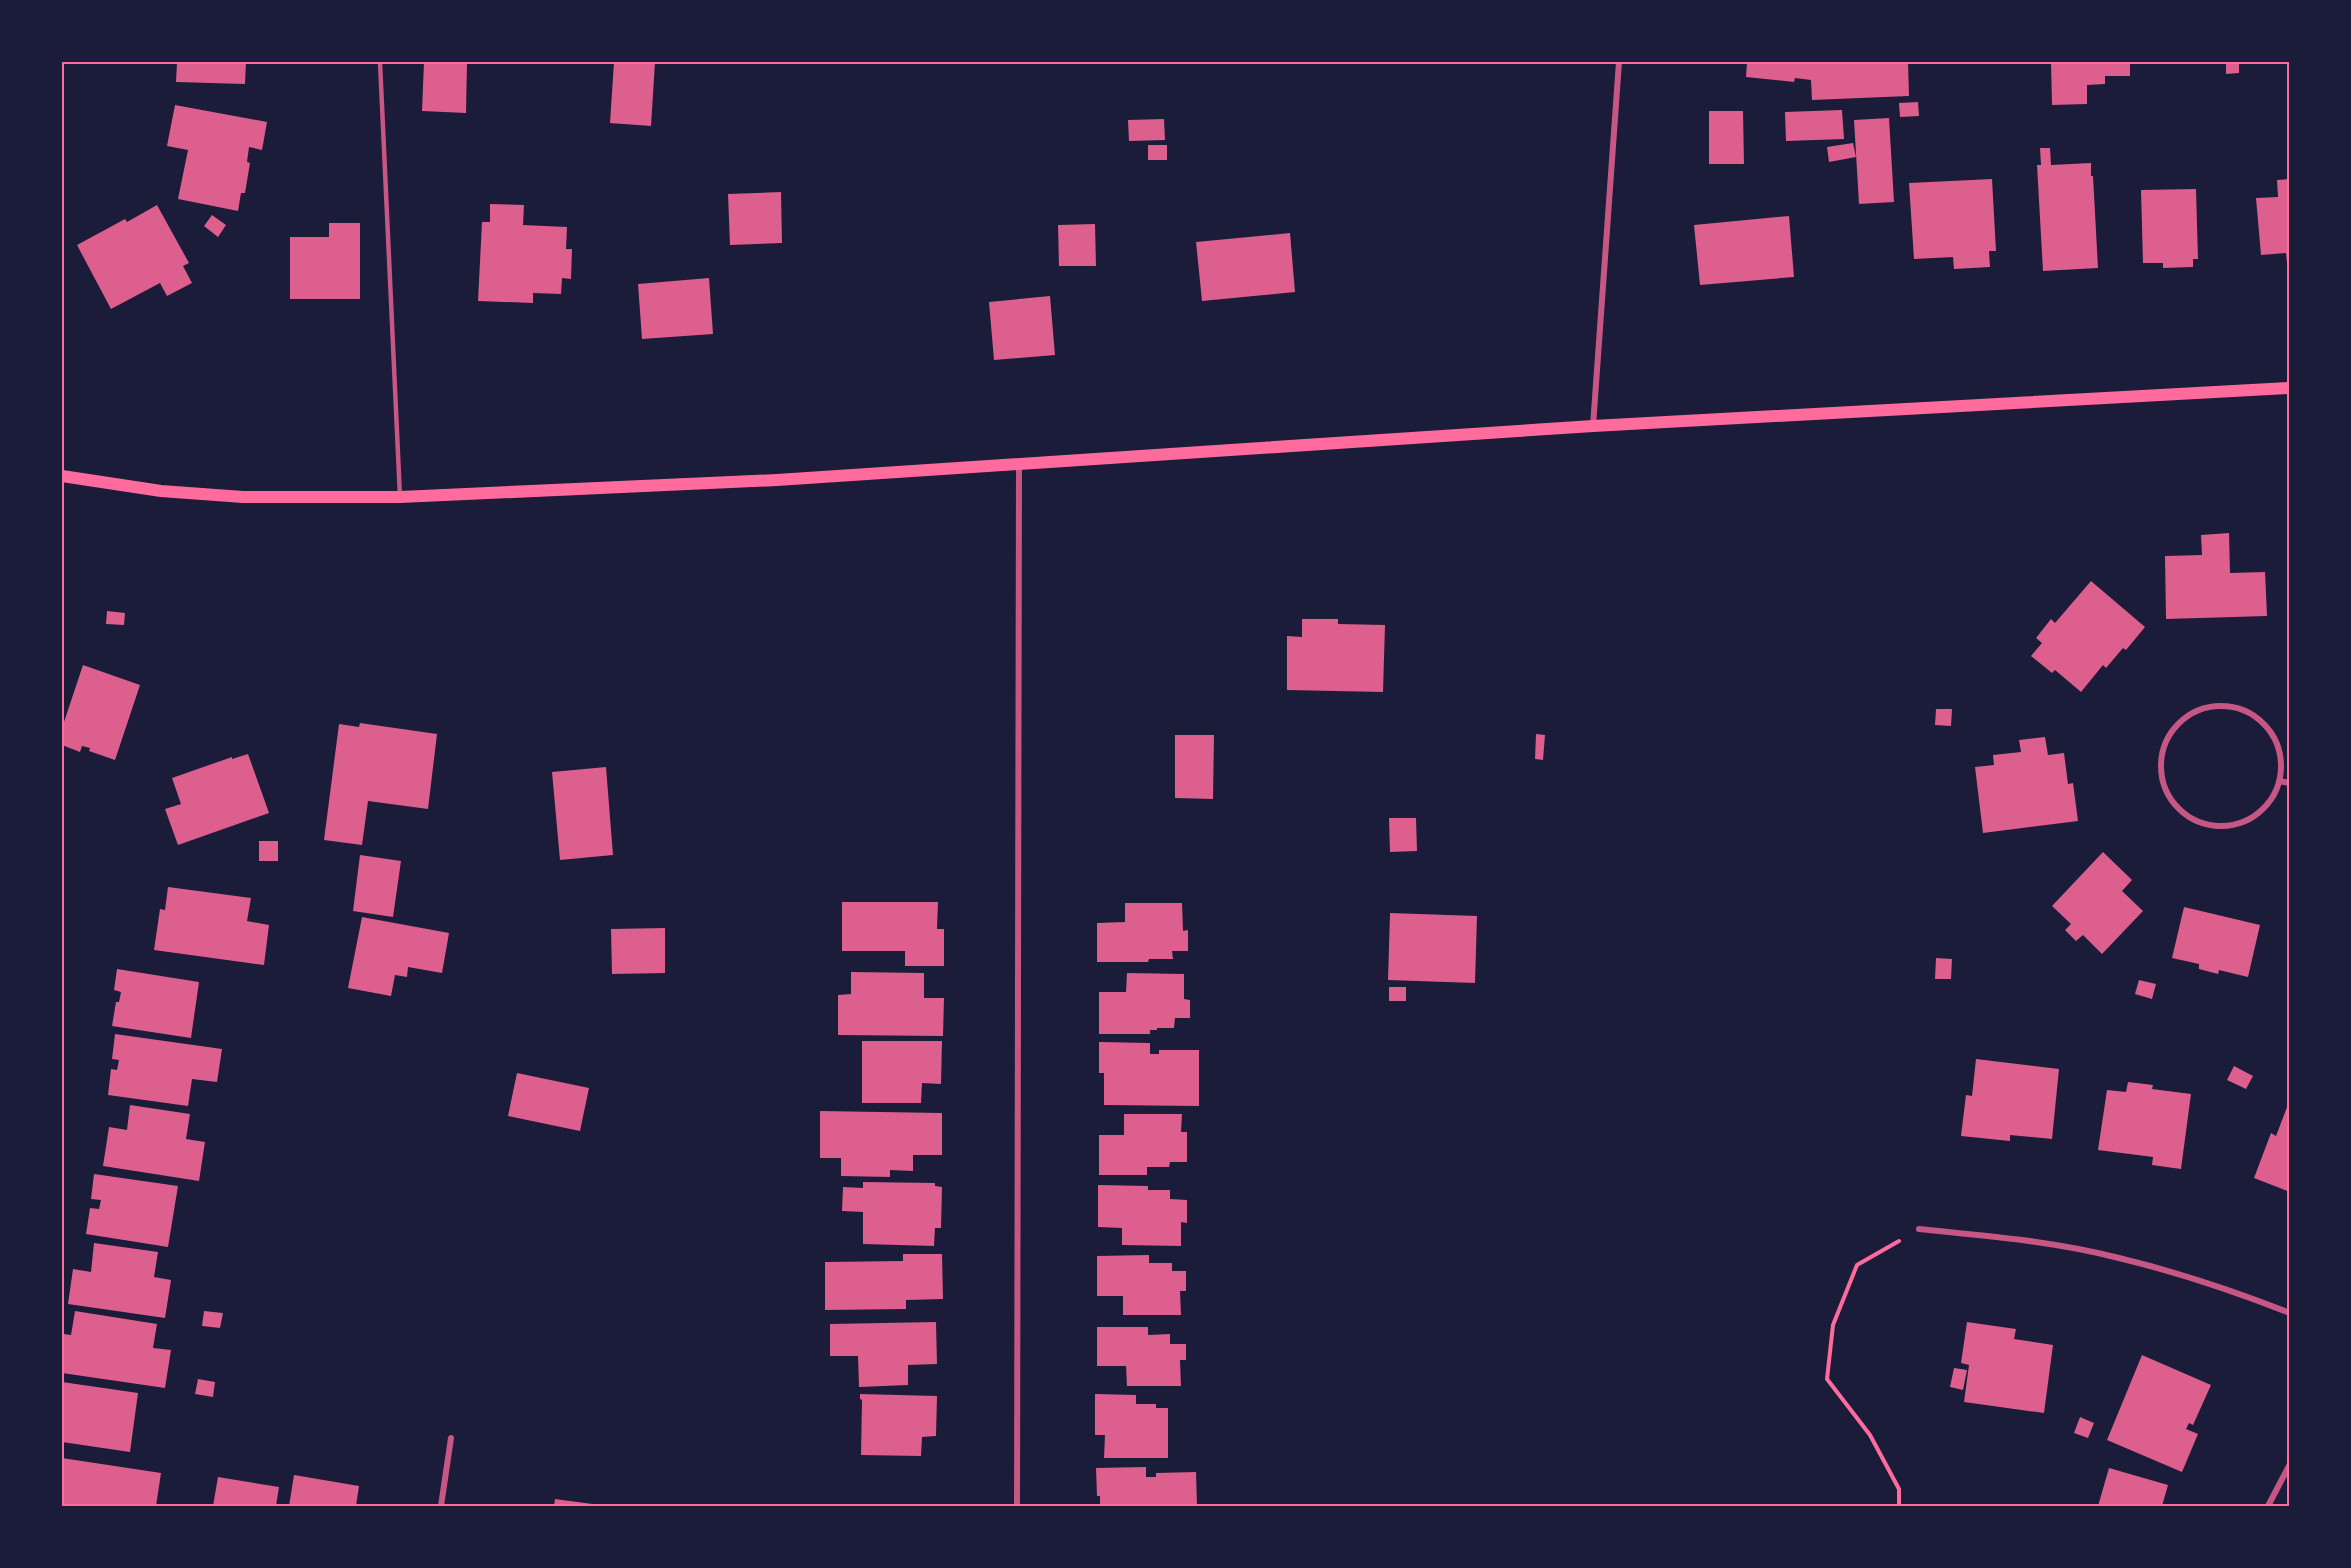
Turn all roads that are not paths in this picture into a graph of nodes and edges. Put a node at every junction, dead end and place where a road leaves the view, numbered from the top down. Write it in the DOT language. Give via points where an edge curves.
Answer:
graph roads {
  1 [pos="380,62"];
  2 [pos="1619,62"];
  3 [pos="2289,388"];
  4 [pos="1593,426"];
  5 [pos="1019,462"];
  6 [pos="62,476"];
  7 [pos="400,497"];
  8 [pos="2279,781"];
  9 [pos="2289,783"];
  10 [pos="1919,1229"];
  11 [pos="2289,1314"];
  12 [pos="451,1438"];
  13 [pos="2289,1464"];
  14 [pos="441,1506"];
  15 [pos="1017,1506"];
  16 [pos="2268,1506"];
  1 -- 7 [label="lane"];
  2 -- 4 [label="street"];
  3 -- 4 [label="main road"];
  4 -- 5 [label="main road"];
  5 -- 7 [label="main road" via="777,480"];
  5 -- 15 [label="street"];
  6 -- 7 [label="main road" via="161,491 243,497"];
  8 -- 8 [label="street" via="2271,800 2256,814 2238,824 2218,827 2197,822 2180,812 2161,776 2161,756 2179,723 2214,706 2234,707 2266,726 2276,743"];
  8 -- 9 [label="street"];
  10 -- 11 [label="street" via="2032,1241 2118,1257 2200,1281"];
  12 -- 14 [label="street"];
  13 -- 16 [label="street"];
}
